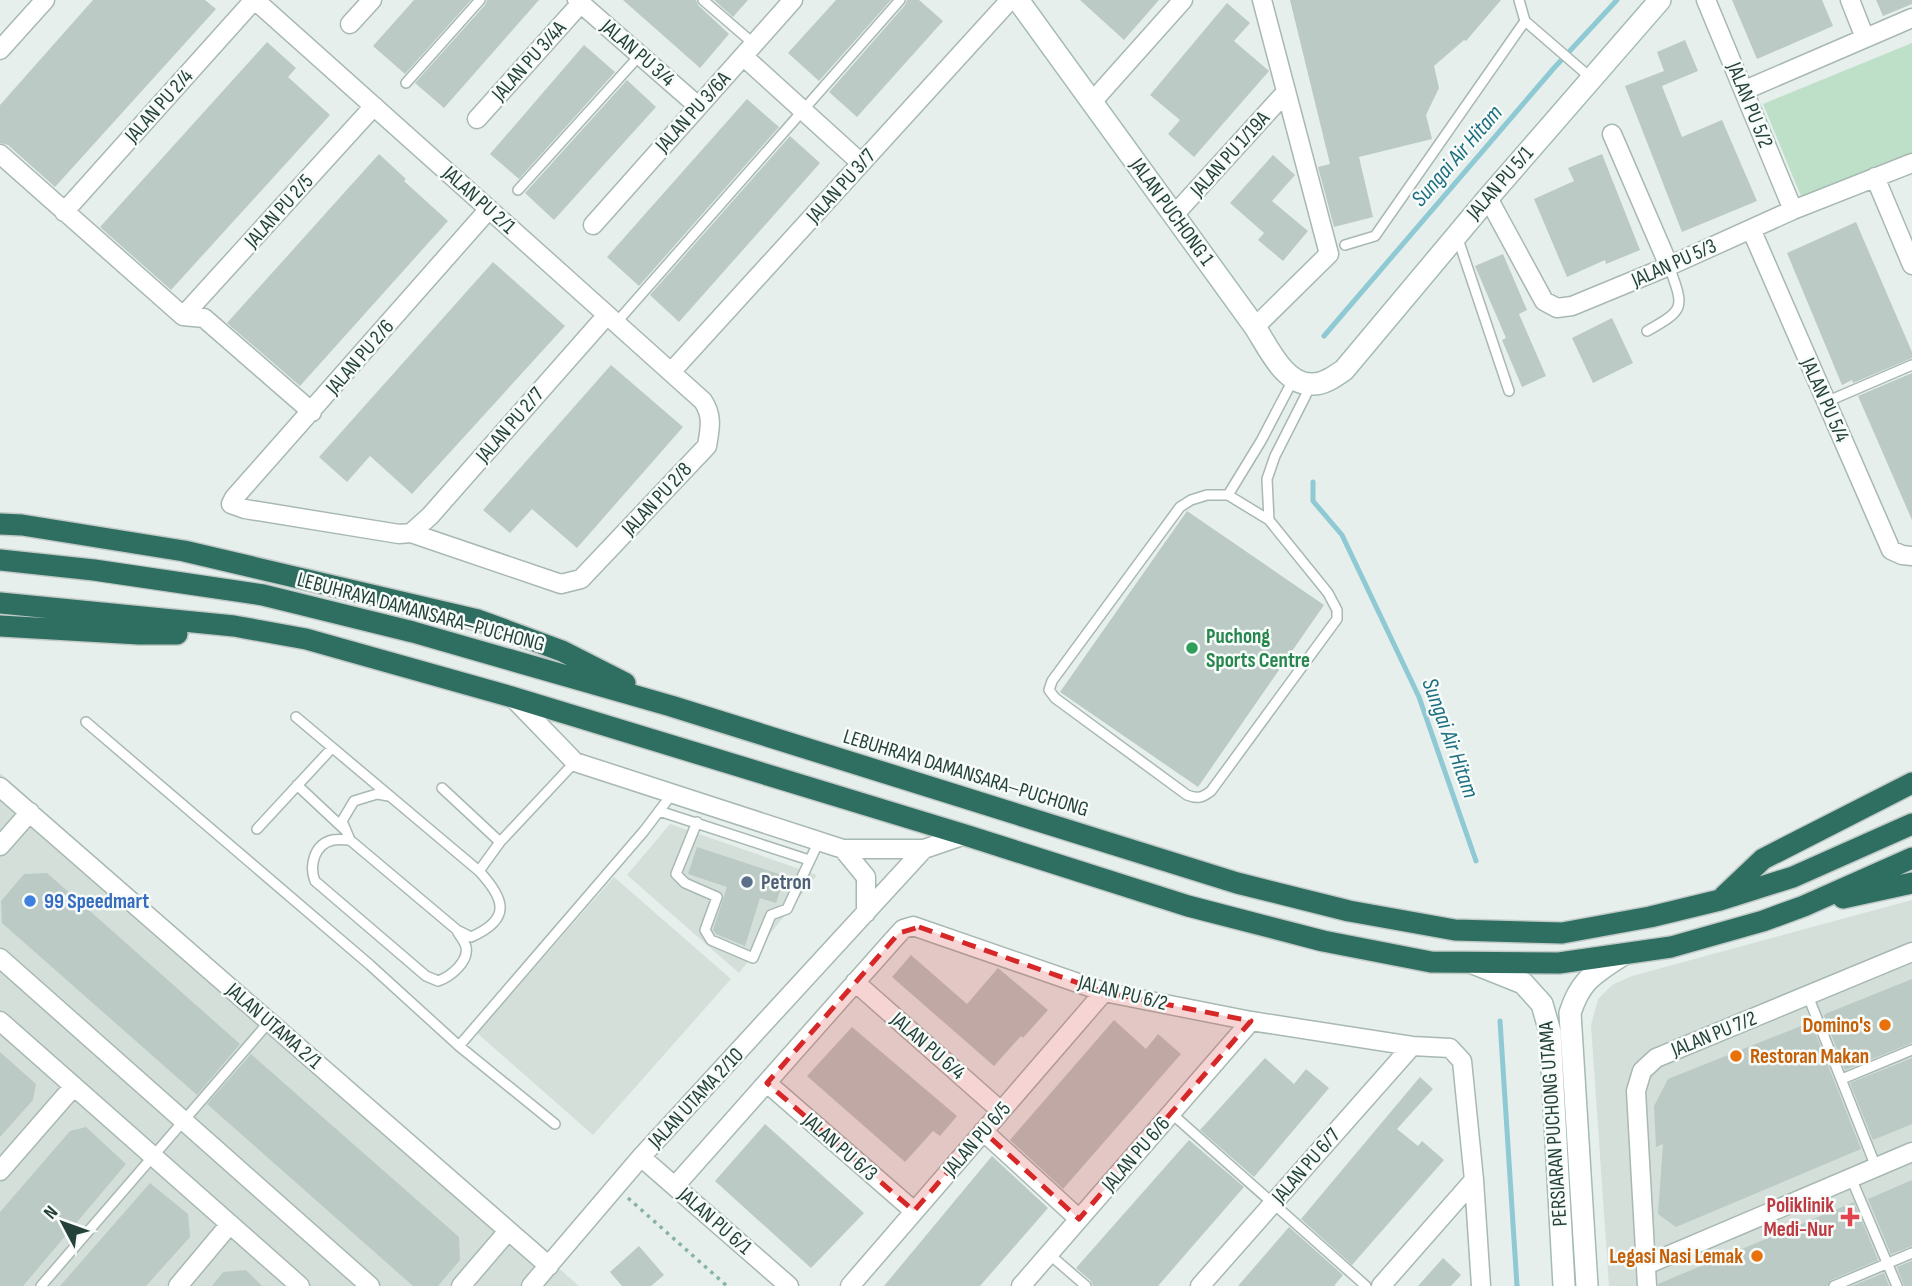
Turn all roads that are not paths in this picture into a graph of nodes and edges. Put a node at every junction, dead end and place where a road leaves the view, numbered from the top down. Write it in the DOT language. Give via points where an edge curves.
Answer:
graph roads {
  1 [pos="45,0"];
  2 [pos="255,0"];
  3 [pos="372,0"];
  4 [pos="481,0"];
  5 [pos="703,0"];
  6 [pos="793,0"];
  7 [pos="900,0"];
  8 [pos="1010,0"];
  9 [pos="1018,0"];
  10 [pos="1183,0"];
  11 [pos="1262,0"];
  12 [pos="1518,0"];
  13 [pos="1660,0"];
  14 [pos="1706,0"];
  15 [pos="1850,0"];
  16 [pos="579,2"];
  17 [pos="1912,18"];
  18 [pos="1525,20"];
  19 [pos="350,24"];
  20 [pos="1865,38"];
  21 [pos="2,43"];
  22 [pos="748,50"];
  23 [pos="640,55"];
  24 [pos="1584,72"];
  25 [pos="406,83"];
  26 [pos="1745,90"];
  27 [pos="1286,92"];
  28 [pos="1092,102"];
  29 [pos="374,106"];
  30 [pos="698,106"];
  31 [pos="805,111"];
  32 [pos="477,119"];
  33 [pos="1612,134"];
  34 [pos="0,154"];
  35 [pos="862,163"];
  36 [pos="1912,163"];
  37 [pos="1875,177"];
  38 [pos="518,190"];
  39 [pos="1488,198"];
  40 [pos="489,209"];
  41 [pos="1793,210"];
  42 [pos="64,212"];
  43 [pos="1174,215"];
  44 [pos="593,225"];
  45 [pos="1751,229"];
  46 [pos="1457,234"];
  47 [pos="1345,245"];
  48 [pos="1912,265"];
  49 [pos="1670,267"];
  50 [pos="183,316"];
  51 [pos="612,319"];
  52 [pos="1255,327"];
  53 [pos="1647,331"];
  54 [pos="1912,365"];
  55 [pos="671,372"];
  56 [pos="1303,382"];
  57 [pos="1509,391"];
  58 [pos="704,401"];
  59 [pos="1826,402"];
  60 [pos="312,412"];
  61 [pos="1228,495"];
  62 [pos="1269,520"];
  63 [pos="0,524"];
  64 [pos="411,533"];
  65 [pos="1912,556"];
  66 [pos="0,560"];
  67 [pos="0,603"];
  68 [pos="0,626"];
  69 [pos="217,626"];
  70 [pos="512,697"];
  71 [pos="671,706"];
  72 [pos="296,716"];
  73 [pos="86,722"];
  74 [pos="332,748"];
  75 [pos="575,762"];
  76 [pos="1912,783"];
  77 [pos="297,785"];
  78 [pos="0,786"];
  79 [pos="442,788"];
  80 [pos="672,793"];
  81 [pos="388,796"];
  82 [pos="659,811"];
  83 [pos="30,812"];
  84 [pos="697,822"];
  85 [pos="1912,824"];
  86 [pos="257,829"];
  87 [pos="348,835"];
  88 [pos="965,835"];
  89 [pos="819,841"];
  90 [pos="500,842"];
  91 [pos="0,846"];
  92 [pos="843,849"];
  93 [pos="924,849"];
  94 [pos="1912,858"];
  95 [pos="809,860"];
  96 [pos="479,871"];
  97 [pos="1912,883"];
  98 [pos="1720,900"];
  99 [pos="1804,906"];
  100 [pos="866,913"];
  101 [pos="457,930"];
  102 [pos="1912,952"];
  103 [pos="1622,955"];
  104 [pos="0,958"];
  105 [pos="1471,962"];
  106 [pos="855,982"];
  107 [pos="1104,992"];
  108 [pos="1808,996"];
  109 [pos="0,1021"];
  110 [pos="1251,1021"];
  111 [pos="269,1022"];
  112 [pos="459,1046"];
  113 [pos="1412,1046"];
  114 [pos="1912,1050"];
  115 [pos="1842,1079"];
  116 [pos="767,1083"];
  117 [pos="74,1086"];
  118 [pos="1001,1111"];
  119 [pos="1171,1114"];
  120 [pos="185,1122"];
  121 [pos="555,1124"];
  122 [pos="983,1131"];
  123 [pos="1912,1152"];
  124 [pos="154,1157"];
  125 [pos="641,1157"];
  126 [pos="1876,1167"];
  127 [pos="0,1171"];
  128 [pos="1851,1178"];
  129 [pos="1474,1180"];
  130 [pos="675,1186"];
  131 [pos="1273,1204"];
  132 [pos="914,1211"];
  133 [pos="1079,1219"];
  134 [pos="230,1224"];
  135 [pos="508,1231"];
  136 [pos="1912,1253"];
  137 [pos="1049,1254"];
  138 [pos="1887,1264"];
  139 [pos="1646,1265"];
  140 [pos="549,1266"];
  141 [pos="41,1286"];
  142 [pos="178,1286"];
  143 [pos="300,1286"];
  144 [pos="370,1286"];
  145 [pos="461,1286"];
  146 [pos="531,1286"];
  147 [pos="789,1286"];
  148 [pos="850,1286"];
  149 [pos="1021,1286"];
  150 [pos="1086,1286"];
  151 [pos="1200,1286"];
  152 [pos="1366,1286"];
  153 [pos="1381,1286"];
  154 [pos="1481,1286"];
  155 [pos="1564,1286"];
  156 [pos="1587,1286"];
  157 [pos="1647,1286"];
  158 [pos="1834,1286"];
  159 [pos="1897,1286"];
  1 -- 21 [label="street"];
  2 -- 29 [label="street, JALAN PU 2/1"];
  2 -- 42 [label="street, JALAN PU 2/4"];
  3 -- 19 [label="street"];
  4 -- 25 [label="lane"];
  5 -- 22 [label="lane"];
  6 -- 22 [label="street, JALAN PU 3/6A"];
  7 -- 31 [label="lane"];
  8 -- 35 [label="street, JALAN PU 3/7"];
  9 -- 28 [label="street, JALAN PUCHONG 1"];
  10 -- 28 [label="street"];
  11 -- 27 [label="street"];
  12 -- 18 [label="lane"];
  13 -- 24 [label="street, JALAN PU 5/1"];
  14 -- 26 [label="street, JALAN PU 5/2"];
  15 -- 20 [label="street"];
  16 -- 23 [label="street, JALAN PU 3/4"];
  16 -- 32 [label="street, JALAN PU 3/4A"];
  17 -- 20 [label="street"];
  18 -- 24 [label="lane"];
  18 -- 47 [label="lane" via="1375,236"];
  20 -- 26 [label="street"];
  22 -- 30 [label="street, JALAN PU 3/6A"];
  22 -- 31 [label="street"];
  23 -- 30 [label="street, JALAN PU 3/4"];
  23 -- 38 [label="lane"];
  24 -- 39 [label="street, JALAN PU 5/1"];
  26 -- 41 [label="street, JALAN PU 5/2"];
  27 -- 43 [label="street, JALAN PU 1/19A"];
  27 -- 52 [label="street" via="1329,254"];
  28 -- 43 [label="street, JALAN PUCHONG 1"];
  29 -- 40 [label="street, JALAN PU 2/1"];
  29 -- 50 [label="street, JALAN PU 2/5"];
  30 -- 44 [label="street, JALAN PU 3/6A"];
  31 -- 35 [label="street"];
  31 -- 51 [label="lane"];
  33 -- 49 [label="street"];
  34 -- 42 [label="street"];
  35 -- 55 [label="street, JALAN PU 3/7"];
  36 -- 37 [label="street, JALAN PU 5/3"];
  37 -- 41 [label="street, JALAN PU 5/3"];
  37 -- 48 [label="street"];
  39 -- 46 [label="street, JALAN PU 5/1"];
  39 -- 49 [label="street, JALAN PU 5/3" via="1544,301 1557,308"];
  40 -- 51 [label="street, JALAN PU 2/1"];
  40 -- 60 [label="street, JALAN PU 2/6"];
  41 -- 45 [label="street, JALAN PU 5/3"];
  42 -- 50 [label="street"];
  43 -- 52 [label="street, JALAN PUCHONG 1"];
  45 -- 49 [label="street, JALAN PU 5/3"];
  45 -- 59 [label="street, JALAN PU 5/4"];
  46 -- 56 [label="street, JALAN PU 5/1" via="1344,370 1327,381"];
  46 -- 57 [label="lane"];
  49 -- 53 [label="lane" via="1681,298 1679,308"];
  50 -- 60 [label="street" via="204,318"];
  51 -- 55 [label="street, JALAN PU 2/1"];
  51 -- 64 [label="street, JALAN PU 2/7"];
  52 -- 56 [label="street, JALAN PUCHONG 1" via="1281,367"];
  54 -- 59 [label="lane"];
  55 -- 58 [label="street, JALAN PU 2/1"];
  56 -- 61 [label="lane"];
  56 -- 62 [label="lane" via="1267,479"];
  58 -- 64 [label="street, JALAN PU 2/8" via="711,414 707,446 581,579 561,584"];
  59 -- 65 [label="street, JALAN PU 5/4" via="1891,550"];
  60 -- 64 [label="street, JALAN PU 2/6" via="231,504"];
  61 -- 62 [label="lane"];
  61 -- 62 [label="lane" via="1207,495 1180,507 1049,690 1196,798 1211,792 1337,619 1328,593"];
  63 -- 71 [label="highway" via="184,551 478,620 562,651"];
  66 -- 71 [label="highway, LEBUHRAYA DAMANSARA–PUCHONG" via="263,595 413,632"];
  67 -- 69 [label="highway"];
  68 -- 69 [label="highway" via="182,634"];
  69 -- 70 [label="highway" via="306,639"];
  70 -- 75 [label="street"];
  70 -- 88 [label="highway"];
  71 -- 98 [label="highway, LEBUHRAYA DAMANSARA–PUCHONG" via="1237,883 1349,911 1455,930 1562,933"];
  72 -- 74 [label="lane"];
  73 -- 112 [label="lane"];
  74 -- 77 [label="lane"];
  74 -- 81 [label="lane"];
  75 -- 80 [label="street"];
  75 -- 90 [label="lane"];
  76 -- 98 [label="highway" via="1763,859"];
  77 -- 86 [label="lane"];
  77 -- 87 [label="lane"];
  78 -- 83 [label="street, JALAN UTAMA 2/1"];
  79 -- 90 [label="lane"];
  80 -- 82 [label="lane"];
  80 -- 89 [label="street"];
  81 -- 87 [label="lane" via="377,794 354,801 342,821"];
  81 -- 96 [label="lane"];
  82 -- 84 [label="lane"];
  82 -- 112 [label="lane"];
  83 -- 91 [label="street"];
  83 -- 111 [label="street, JALAN UTAMA 2/1"];
  84 -- 95 [label="lane"];
  84 -- 95 [label="lane" via="676,874 717,897 705,930 711,940 753,958 771,915 786,909"];
  85 -- 98 [label="highway, LEBUHRAYA DAMANSARA–PUCHONG" via="1793,877"];
  87 -- 101 [label="lane"];
  87 -- 101 [label="lane" via="321,845 313,858 315,881 426,976 438,981 466,956"];
  88 -- 93 [label="street, JALAN UTAMA 2/10"];
  88 -- 105 [label="highway" via="1188,906 1323,941 1431,962"];
  89 -- 92 [label="street"];
  89 -- 95 [label="lane"];
  90 -- 96 [label="lane"];
  92 -- 93 [label="street"];
  92 -- 100 [label="street" via="866,877"];
  93 -- 100 [label="street, JALAN UTAMA 2/10"];
  94 -- 99 [label="highway"];
  96 -- 101 [label="lane" via="493,886 500,910 483,931 471,936"];
  97 -- 99 [label="highway"];
  99 -- 103 [label="highway" via="1719,935"];
  100 -- 125 [label="street, JALAN UTAMA 2/10"];
  102 -- 108 [label="street, JALAN PU 7/2"];
  103 -- 105 [label="highway" via="1559,963"];
  103 -- 156 [label="street, PERSIARAN PUCHONG UTAMA" via="1580,988 1570,1013"];
  104 -- 120 [label="street"];
  105 -- 155 [label="street, PERSIARAN PUCHONG UTAMA" via="1523,983 1542,1004 1550,1032"];
  106 -- 107 [label="street, JALAN PU 6/2" via="900,933 914,926"];
  106 -- 116 [label="street, JALAN PU 6/2"];
  106 -- 118 [label="street, JALAN PU 6/4"];
  107 -- 110 [label="street, JALAN PU 6/2"];
  107 -- 118 [label="street, JALAN PU 6/5"];
  108 -- 115 [label="lane"];
  108 -- 139 [label="street, JALAN PU 7/2" via="1656,1058 1642,1071 1636,1091"];
  109 -- 117 [label="street"];
  110 -- 113 [label="street, JALAN PU 6/2"];
  110 -- 119 [label="street, JALAN PU 6/6"];
  111 -- 120 [label="lane"];
  111 -- 135 [label="street, JALAN UTAMA 2/1"];
  112 -- 121 [label="lane"];
  113 -- 129 [label="street, JALAN PU 6/2" via="1450,1048 1462,1061"];
  113 -- 131 [label="street, JALAN PU 6/7"];
  114 -- 115 [label="lane"];
  115 -- 126 [label="lane"];
  116 -- 130 [label="street, JALAN PU 6/2"];
  116 -- 132 [label="street, JALAN PU 6/3"];
  117 -- 124 [label="street"];
  117 -- 127 [label="street"];
  118 -- 122 [label="street, JALAN PU 6/5"];
  119 -- 131 [label="lane"];
  119 -- 133 [label="street, JALAN PU 6/6"];
  120 -- 124 [label="lane"];
  120 -- 144 [label="street"];
  122 -- 132 [label="street, JALAN PU 6/5"];
  122 -- 133 [label="street"];
  123 -- 126 [label="street"];
  124 -- 134 [label="street"];
  124 -- 141 [label="lane"];
  125 -- 130 [label="street, JALAN PU 6/1"];
  125 -- 140 [label="street, JALAN UTAMA 2/10"];
  126 -- 128 [label="street"];
  128 -- 138 [label="lane"];
  128 -- 139 [label="street"];
  129 -- 153 [label="street"];
  129 -- 154 [label="street, JALAN PU 6/2"];
  130 -- 147 [label="street, JALAN PU 6/1"];
  131 -- 151 [label="street, JALAN PU 6/7"];
  131 -- 152 [label="lane"];
  132 -- 148 [label="street, JALAN PU 6/5"];
  133 -- 137 [label="street, JALAN PU 6/6"];
  134 -- 142 [label="street"];
  134 -- 143 [label="street"];
  135 -- 140 [label="street, JALAN UTAMA 2/1"];
  135 -- 145 [label="street"];
  136 -- 138 [label="lane"];
  137 -- 149 [label="street, JALAN PU 6/6"];
  137 -- 150 [label="lane"];
  138 -- 158 [label="lane"];
  138 -- 159 [label="lane"];
  139 -- 157 [label="street, JALAN PU 7/2"];
  140 -- 146 [label="street, JALAN UTAMA 2/10"];
}
